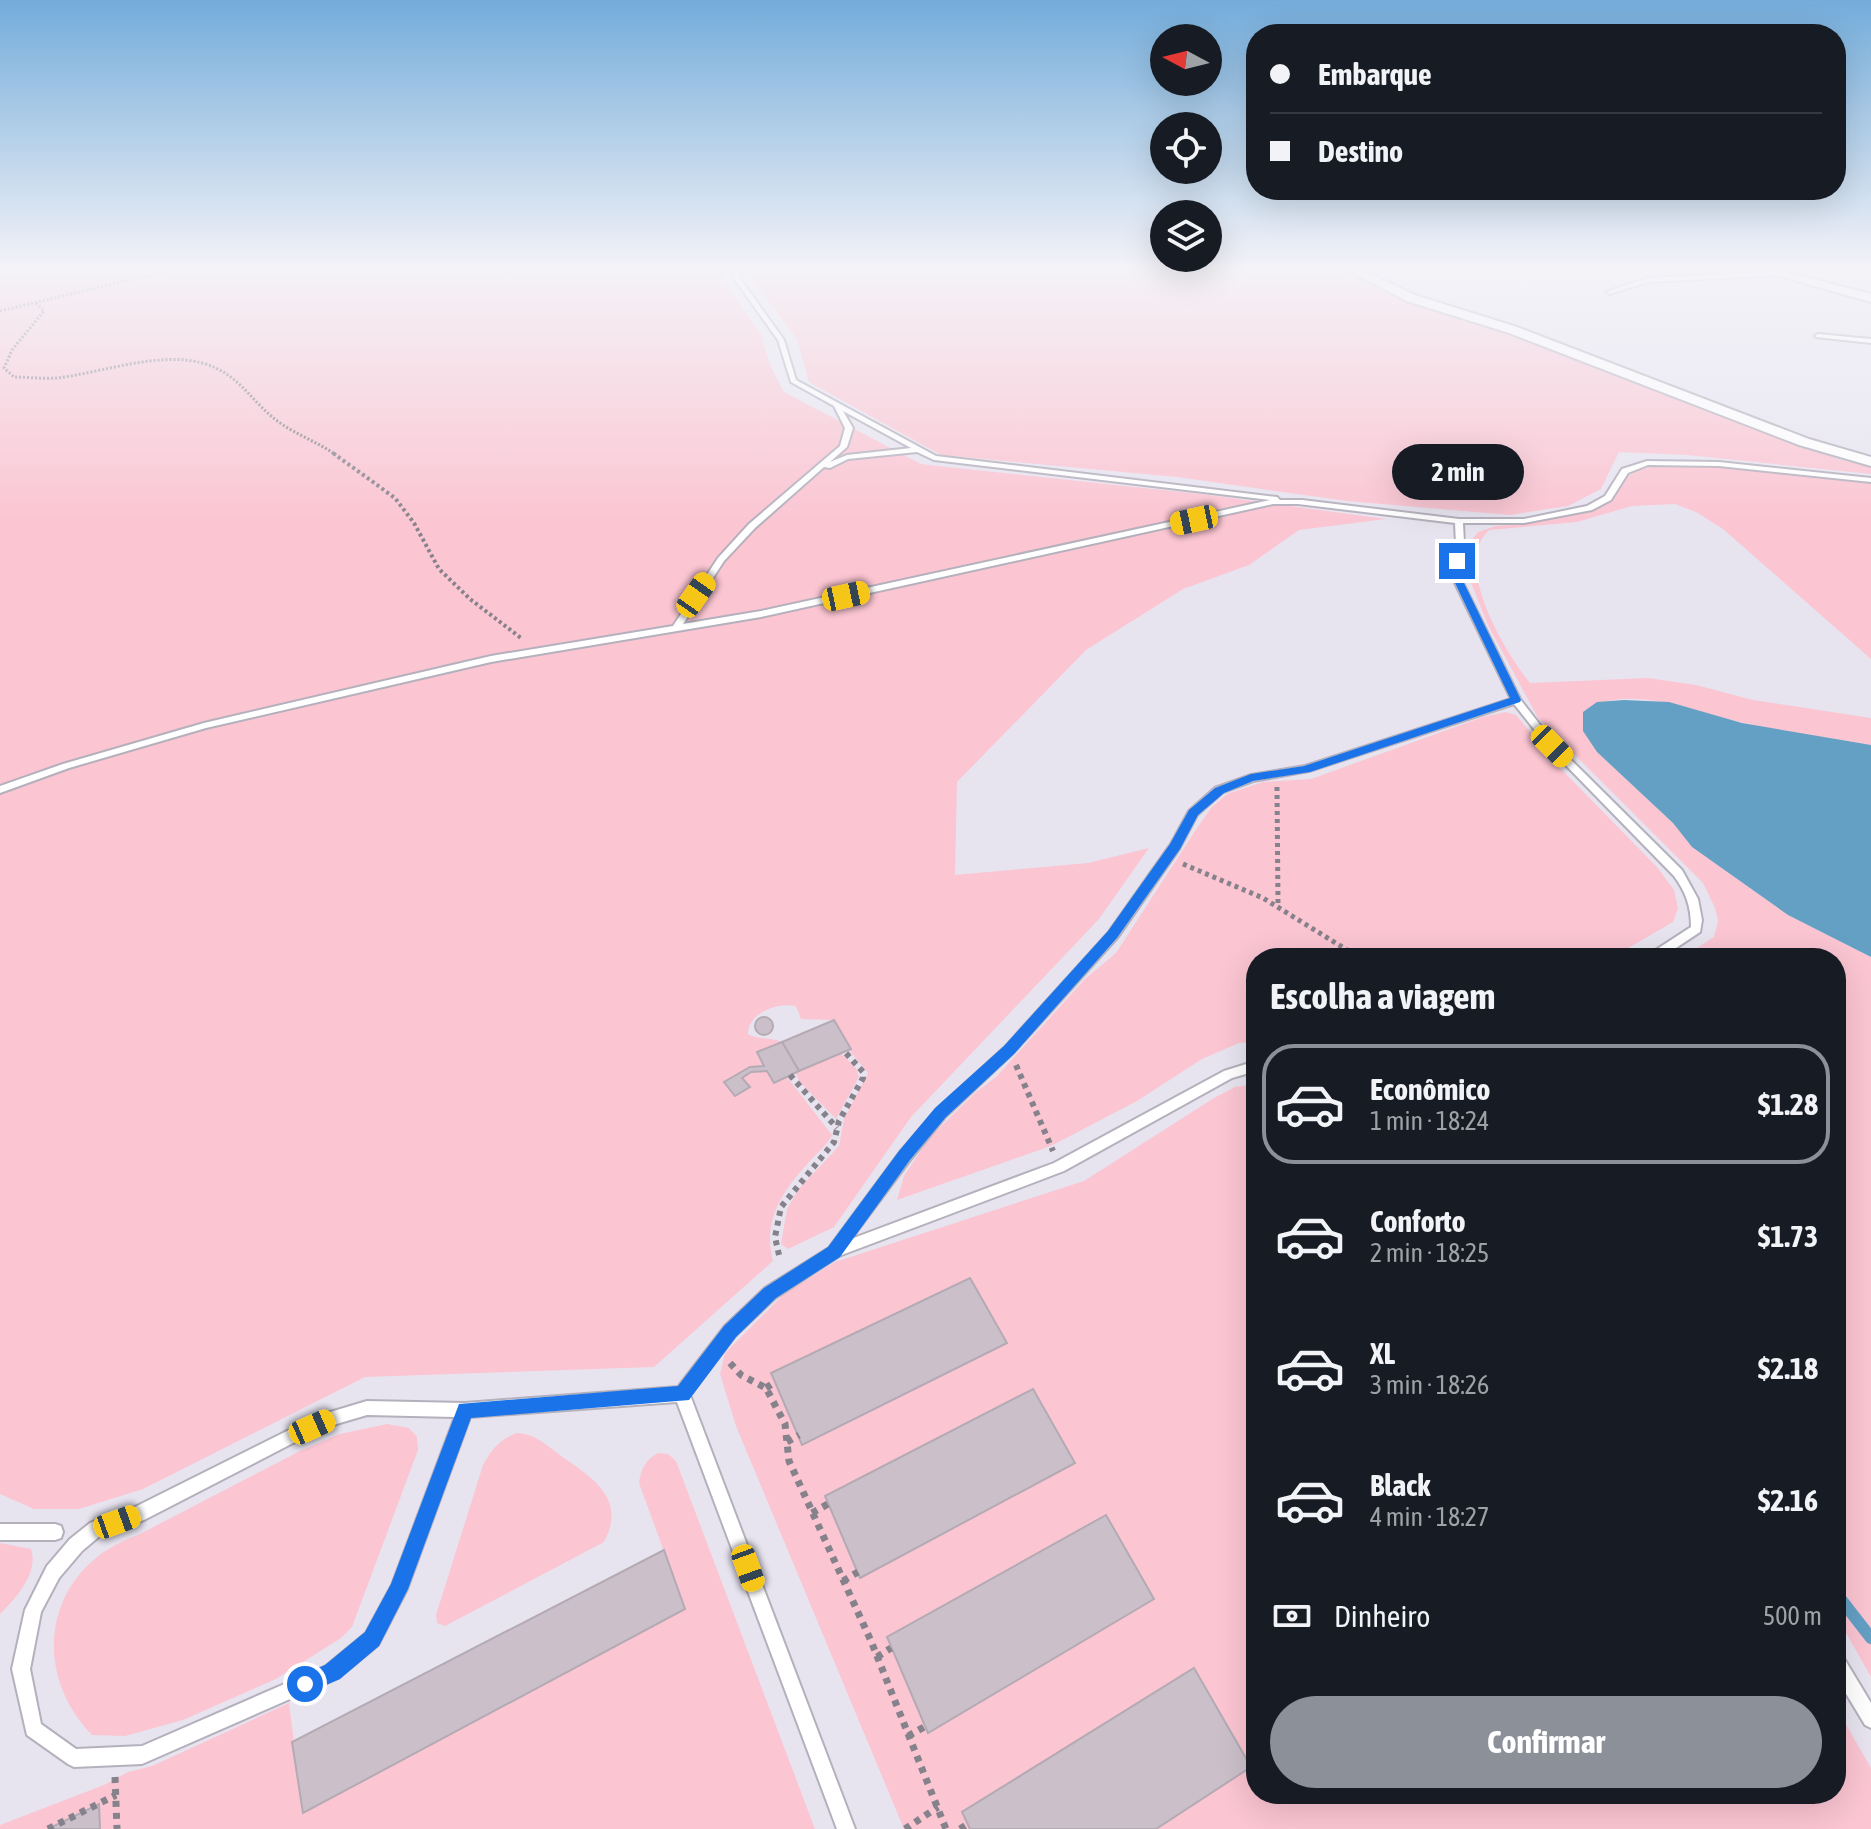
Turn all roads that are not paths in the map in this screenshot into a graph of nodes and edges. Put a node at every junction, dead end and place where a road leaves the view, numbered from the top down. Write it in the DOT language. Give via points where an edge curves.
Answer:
graph roads {
  1 [pos="785,354"];
  2 [pos="1578,354"];
  3 [pos="836,407"];
  4 [pos="916,450"];
  5 [pos="1871,462"];
  6 [pos="820,468"];
  7 [pos="1871,480"];
  8 [pos="1302,502"];
  9 [pos="1459,521"];
  10 [pos="676,628"];
  11 [pos="1516,700"];
  12 [pos="0,790"];
  13 [pos="1667,948"];
  14 [pos="1246,1069"];
  15 [pos="834,1252"];
  16 [pos="682,1394"];
  17 [pos="465,1410"];
  18 [pos="0,1532"];
  19 [pos="55,1532"];
  20 [pos="1846,1678"];
  21 [pos="1871,1719"];
  22 [pos="846,1829"];
  1 -- 3 [label="lane" via="793,381"];
  2 -- 5 [label="street" via="1804,442"];
  3 -- 4 [label="lane"];
  3 -- 6 [label="lane" via="849,428 843,447"];
  4 -- 6 [label="lane" via="847,457"];
  4 -- 8 [label="lane" via="957,462"];
  6 -- 10 [label="lane" via="721,560"];
  7 -- 9 [label="lane" via="1719,464 1647,463 1625,471 1608,498 1589,508 1524,521"];
  8 -- 9 [label="lane"];
  8 -- 10 [label="lane" via="1273,502"];
  9 -- 11 [label="lane" via="1463,546 1457,579"];
  10 -- 12 [label="lane" via="538,650 204,726"];
  11 -- 13 [label="lane" via="1552,746 1693,893 1696,929"];
  11 -- 15 [label="lane" via="1306,769 1251,778 1219,790 1193,813 1113,935 1009,1050 941,1113"];
  14 -- 15 [label="lane" via="1059,1167"];
  15 -- 16 [label="lane" via="770,1293 730,1331"];
  16 -- 17 [label="lane"];
  16 -- 22 [label="lane"];
  17 -- 17 [label="lane" via="399,1589 372,1639 332,1672 142,1755 74,1758 33,1729 21,1669 33,1610 53,1572 96,1529 138,1514 332,1418 367,1408"];
  18 -- 19 [label="lane"];
  20 -- 21 [label="lane"];
}
